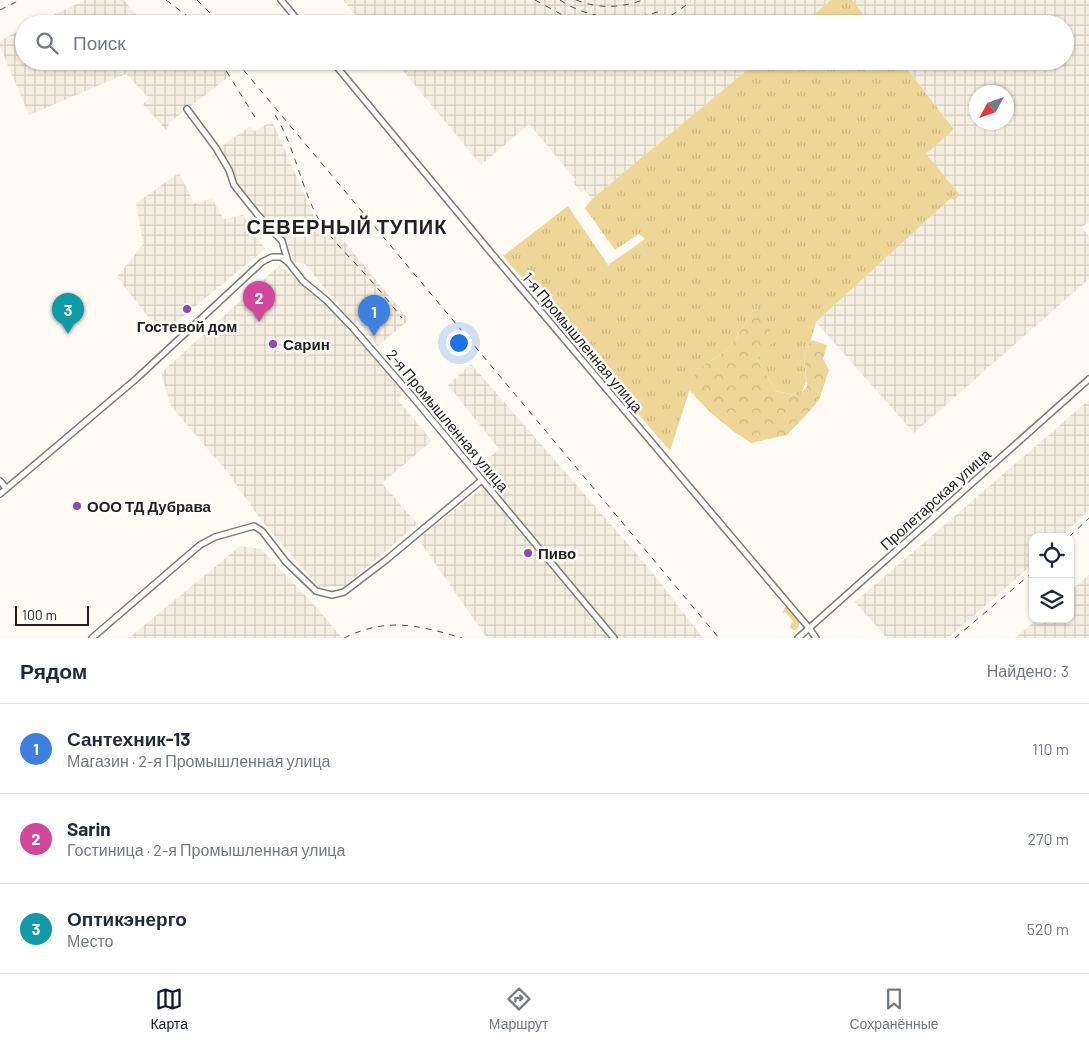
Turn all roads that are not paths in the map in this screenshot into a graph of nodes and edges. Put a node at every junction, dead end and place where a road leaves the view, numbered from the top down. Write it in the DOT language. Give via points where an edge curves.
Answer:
graph roads {
  1 [pos="281,0"];
  2 [pos="294,15"];
  3 [pos="339,70"];
  4 [pos="187,109"];
  5 [pos="288,262"];
  6 [pos="1089,379"];
  7 [pos="482,480"];
  8 [pos="0,482"];
  9 [pos="6,488"];
  10 [pos="0,494"];
  11 [pos="809,628"];
  12 [pos="92,638"];
  13 [pos="614,638"];
  14 [pos="798,638"];
  15 [pos="816,638"];
  1 -- 2 [label="street"];
  3 -- 11 [label="street, 1-я Промышленная улица"];
  4 -- 5 [label="street, 2-я Промышленная улица" via="216,148 234,185 282,241"];
  5 -- 7 [label="street, 2-я Промышленная улица" via="303,281 352,327"];
  5 -- 9 [label="street" via="281,256 262,262 163,356"];
  6 -- 11 [label="street, Пролетарская улица"];
  7 -- 12 [label="street" via="344,592 332,595 316,591 254,526 214,537 200,545"];
  7 -- 13 [label="street, 2-я Промышленная улица"];
  8 -- 9 [label="street"];
  9 -- 10 [label="street"];
  11 -- 14 [label="street, Пролетарская улица"];
  11 -- 15 [label="street, 1-я Промышленная улица"];
}
